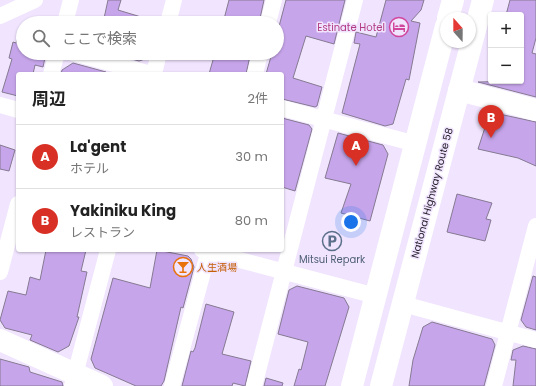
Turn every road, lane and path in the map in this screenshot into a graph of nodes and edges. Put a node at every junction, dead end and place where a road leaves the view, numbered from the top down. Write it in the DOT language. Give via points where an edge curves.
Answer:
graph roads {
  1 [pos="35,0"];
  2 [pos="71,0"];
  3 [pos="174,0"];
  4 [pos="274,0"];
  5 [pos="355,0"];
  6 [pos="453,0"];
  7 [pos="483,0"];
  8 [pos="450,12"];
  9 [pos="0,16"];
  10 [pos="67,16"];
  11 [pos="170,16"];
  12 [pos="270,16"];
  13 [pos="440,48"];
  14 [pos="55,60"];
  15 [pos="100,60"];
  16 [pos="157,60"];
  17 [pos="258,60"];
  18 [pos="52,72"];
  19 [pos="145,72"];
  20 [pos="154,72"];
  21 [pos="255,72"];
  22 [pos="459,90"];
  23 [pos="0,105"];
  24 [pos="16,109"];
  25 [pos="284,109"];
  26 [pos="536,110"];
  27 [pos="324,119"];
  28 [pos="416,144"];
  29 [pos="16,209"];
  30 [pos="536,226"];
  31 [pos="3,244"];
  32 [pos="107,252"];
  33 [pos="206,252"];
  34 [pos="210,252"];
  35 [pos="0,272"];
  36 [pos="284,272"];
  37 [pos="376,296"];
  38 [pos="403,304"];
  39 [pos="508,333"];
  40 [pos="0,340"];
  41 [pos="536,340"];
  42 [pos="73,380"];
  43 [pos="102,386"];
  44 [pos="172,386"];
  45 [pos="254,386"];
  46 [pos="352,386"];
  47 [pos="381,386"];
  48 [pos="494,386"];
  1 -- 9 [label="street"];
  2 -- 10 [label="street"];
  3 -- 11 [label="street"];
  4 -- 12 [label="street"];
  5 -- 27 [label="street"];
  6 -- 8 [label="main road"];
  7 -- 22 [label="main road, National Highway Route 58"];
  13 -- 28 [label="main road"];
  14 -- 18 [label="street"];
  15 -- 19 [label="street"];
  16 -- 20 [label="street"];
  17 -- 21 [label="street"];
  22 -- 26 [label="main road"];
  22 -- 38 [label="main road, National Highway Route 58"];
  23 -- 24 [label="street"];
  25 -- 27 [label="street"];
  27 -- 28 [label="street"];
  27 -- 36 [label="street"];
  28 -- 37 [label="main road"];
  29 -- 31 [label="street"];
  30 -- 39 [label="street"];
  31 -- 35 [label="street"];
  32 -- 42 [label="street"];
  33 -- 44 [label="street"];
  34 -- 36 [label="street"];
  36 -- 37 [label="street"];
  36 -- 45 [label="street"];
  37 -- 46 [label="main road"];
  38 -- 39 [label="street"];
  38 -- 47 [label="main road, National Highway Route 58"];
  39 -- 41 [label="street"];
  39 -- 48 [label="street"];
  40 -- 42 [label="main road"];
  42 -- 43 [label="main road"];
}
